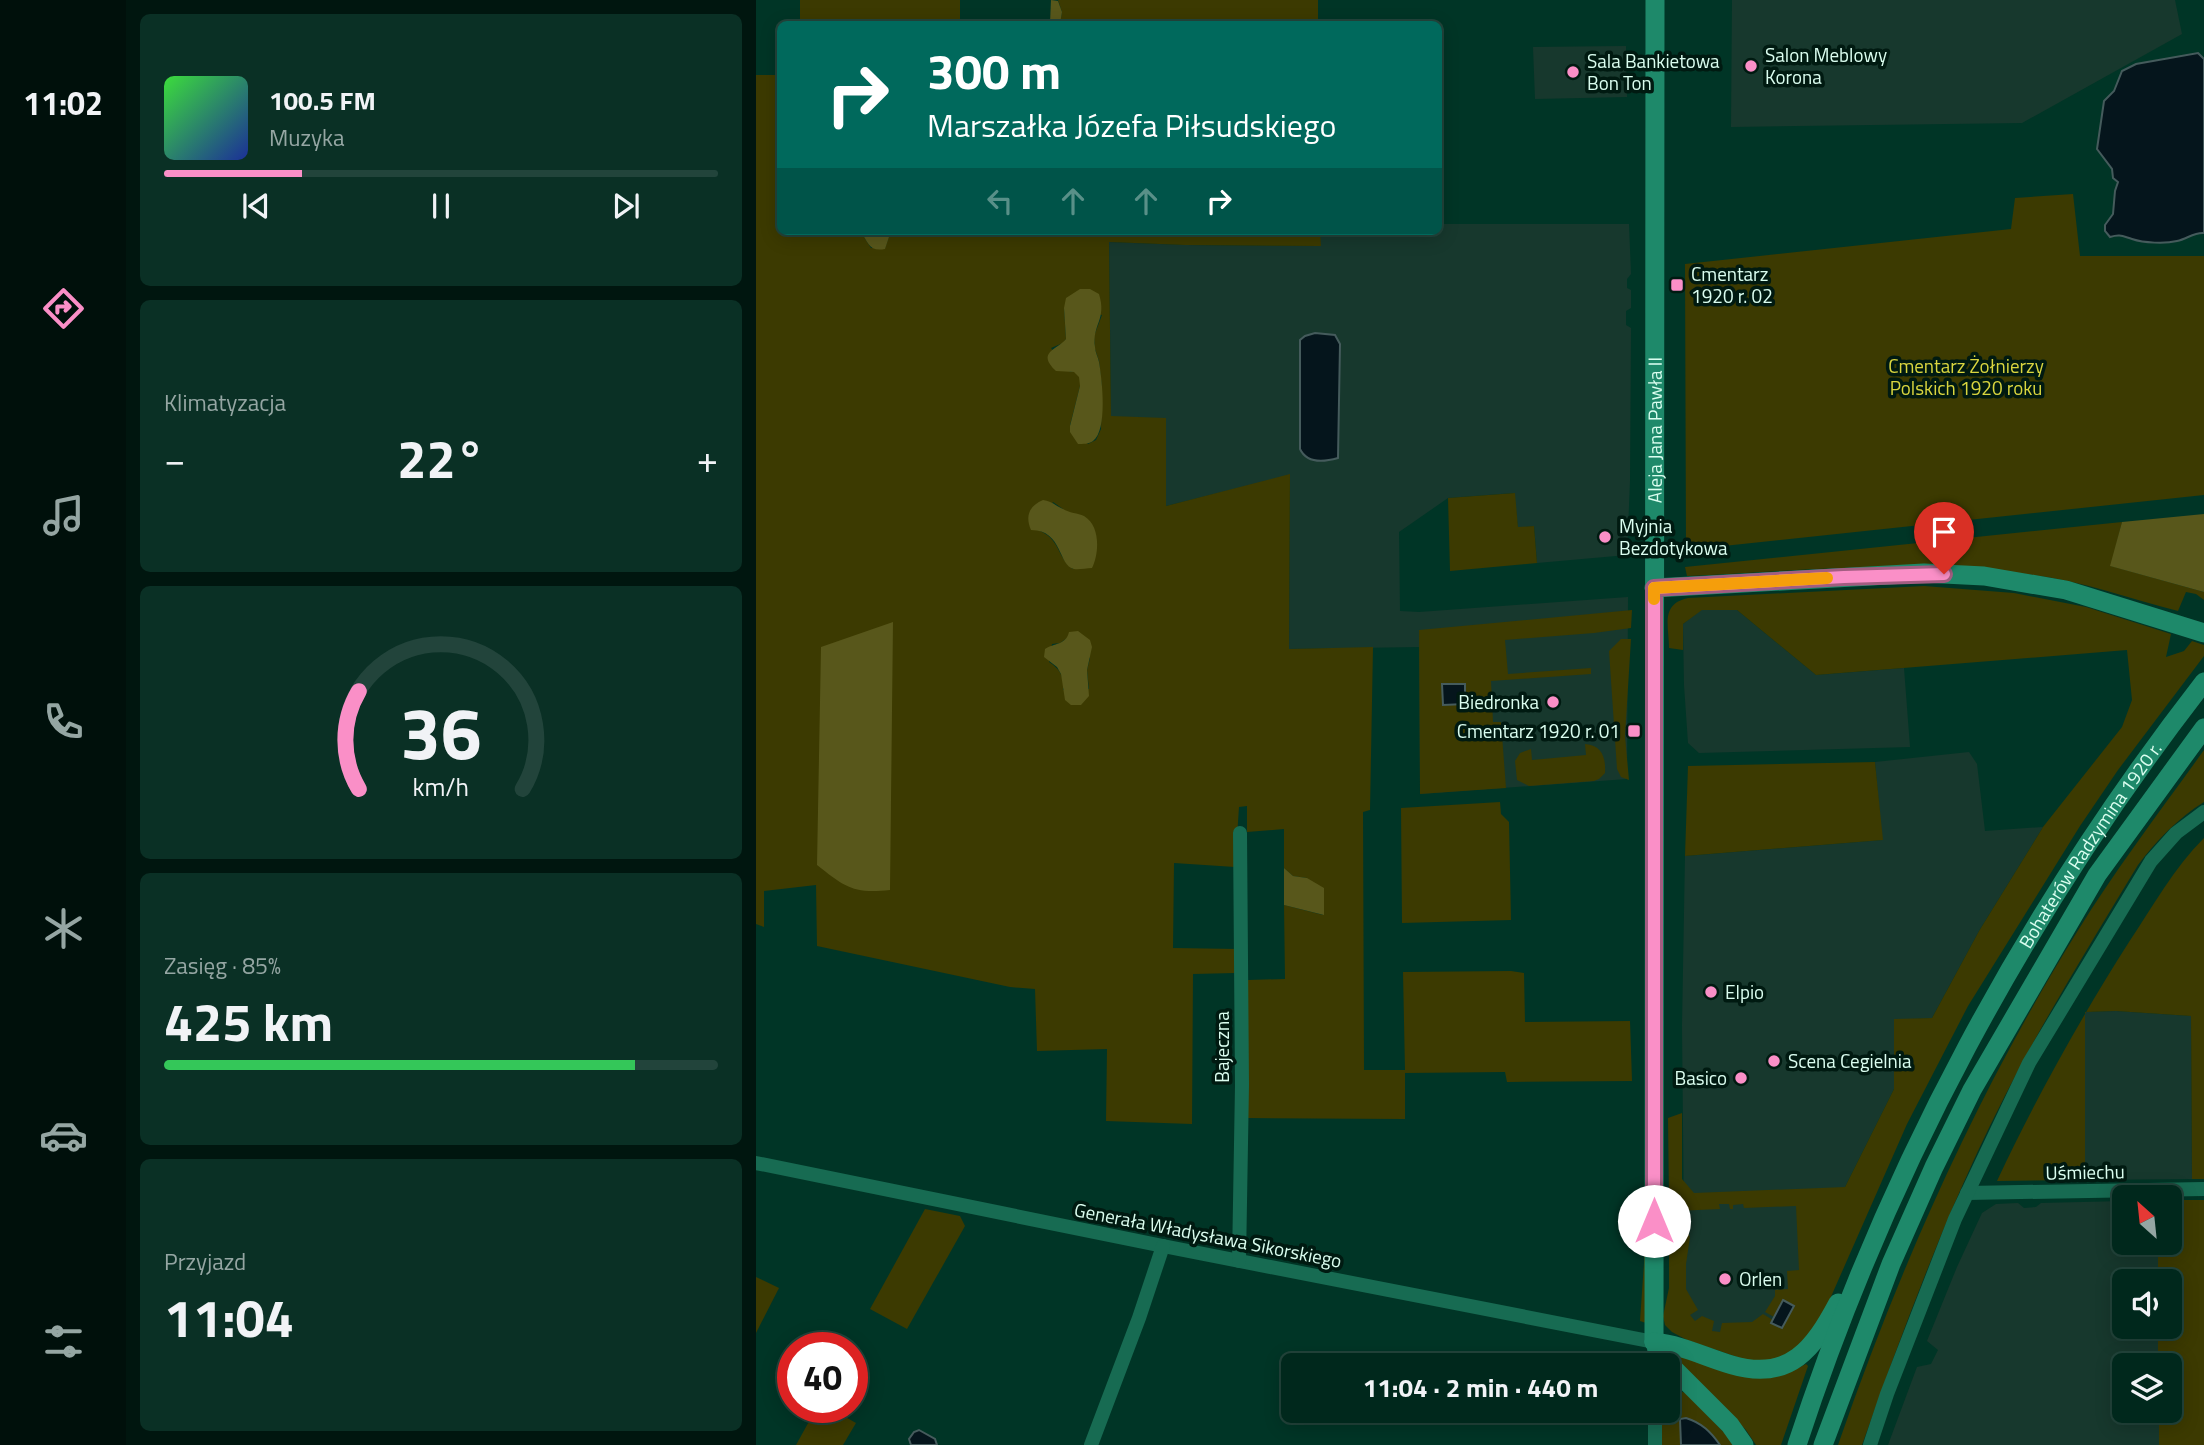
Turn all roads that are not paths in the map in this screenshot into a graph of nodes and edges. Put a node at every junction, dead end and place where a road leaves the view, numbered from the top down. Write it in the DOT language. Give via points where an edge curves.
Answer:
graph roads {
  1 [pos="1655,0"];
  2 [pos="1654,588"];
  3 [pos="2204,633"];
  4 [pos="2204,682"];
  5 [pos="2204,728"];
  6 [pos="2204,812"];
  7 [pos="1240,833"];
  8 [pos="756,1163"];
  9 [pos="2204,1189"];
  10 [pos="1967,1194"];
  11 [pos="1163,1246"];
  12 [pos="1867,1253"];
  13 [pos="1239,1261"];
  14 [pos="1654,1342"];
  15 [pos="1654,1353"];
  16 [pos="1655,1423"];
  17 [pos="1091,1445"];
  18 [pos="1655,1445"];
  19 [pos="1744,1445"];
  20 [pos="1797,1445"];
  21 [pos="1823,1445"];
  22 [pos="1870,1445"];
  1 -- 2 [label="main road, Aleja Jana Pawła II"];
  2 -- 3 [label="main road" via="1924,573 1984,576 2066,590"];
  2 -- 14 [label="main road, Aleja Jana Pawła II"];
  4 -- 12 [label="main road, Bohaterów Radzymina 1920 r." via="2095,831 2027,940 1943,1093"];
  5 -- 21 [label="main road, Bohaterów Radzymina 1920 r." via="2097,875 1972,1090 1891,1264"];
  6 -- 10 [label="street" via="2176,833 2151,861 2029,1063"];
  7 -- 13 [label="street, Bajeczna"];
  8 -- 11 [label="street, Generała Władysława Sikorskiego"];
  9 -- 10 [label="street, Uśmiechu"];
  10 -- 22 [label="street"];
  11 -- 13 [label="street, Generała Władysława Sikorskiego"];
  11 -- 17 [label="street"];
  12 -- 14 [label="main road" via="1811,1348 1784,1365 1750,1369"];
  12 -- 20 [label="main road"];
  13 -- 14 [label="street, Generała Władysława Sikorskiego"];
  14 -- 15 [label="street, Aleja Jana Pawła II"];
  14 -- 19 [label="main road" via="1665,1360"];
  16 -- 18 [label="street"];
}
